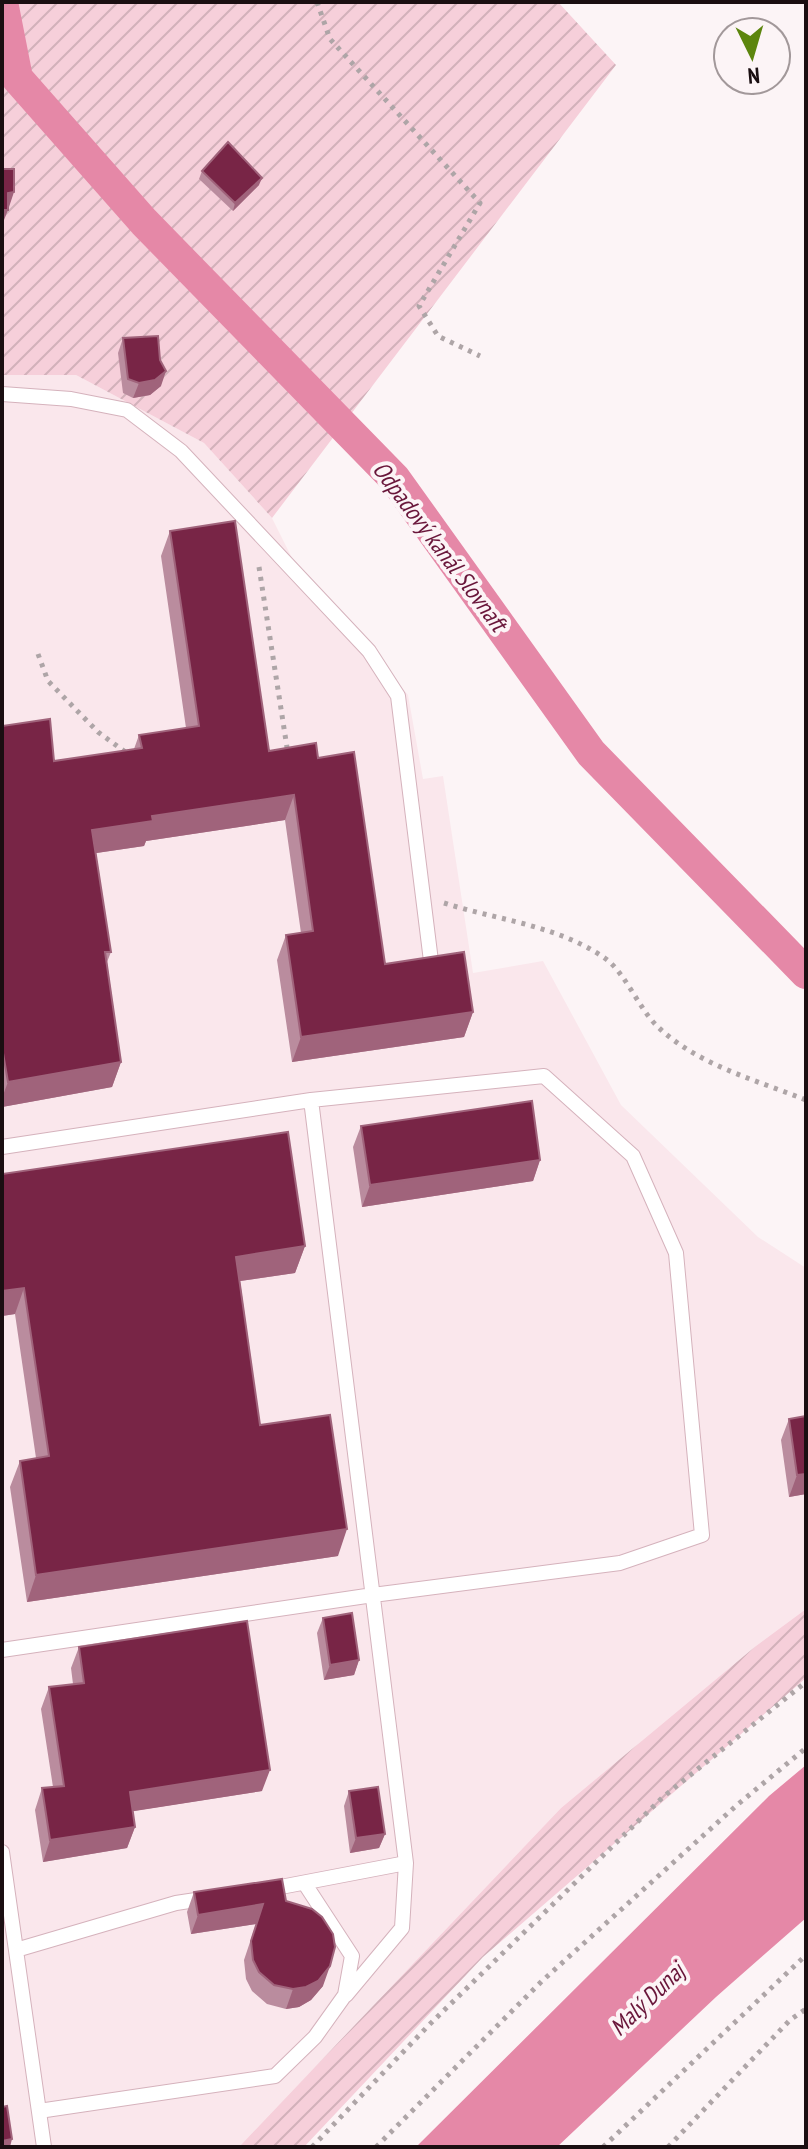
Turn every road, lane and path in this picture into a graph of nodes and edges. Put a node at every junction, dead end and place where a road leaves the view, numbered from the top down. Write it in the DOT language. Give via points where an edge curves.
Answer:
graph roads {
  1 [pos="317,2"];
  2 [pos="480,356"];
  3 [pos="2,394"];
  4 [pos="253,528"];
  5 [pos="38,654"];
  6 [pos="135,759"];
  7 [pos="290,763"];
  8 [pos="424,897"];
  9 [pos="431,961"];
  10 [pos="311,1100"];
  11 [pos="806,1100"];
  12 [pos="2,1147"];
  13 [pos="373,1595"];
  14 [pos="2,1650"];
  15 [pos="806,1682"];
  16 [pos="806,1748"];
  17 [pos="2,1852"];
  18 [pos="406,1863"];
  19 [pos="305,1884"];
  20 [pos="247,1892"];
  21 [pos="219,1896"];
  22 [pos="16,1950"];
  23 [pos="806,1955"];
  24 [pos="345,1995"];
  25 [pos="806,2009"];
  26 [pos="39,2111"];
  27 [pos="44,2147"];
  28 [pos="312,2147"];
  29 [pos="376,2147"];
  30 [pos="603,2147"];
  31 [pos="668,2147"];
  1 -- 2 [label="path" via="330,39 480,203 419,306 438,336"];
  3 -- 4 [label="lane" via="127,410 181,451"];
  4 -- 7 [label="path"];
  4 -- 8 [label="lane" via="369,651 398,696"];
  5 -- 6 [label="path" via="48,681 98,732"];
  8 -- 9 [label="lane"];
  8 -- 11 [label="path" via="547,929 607,960 658,1026 702,1058"];
  10 -- 12 [label="lane"];
  10 -- 13 [label="lane"];
  10 -- 13 [label="lane" via="544,1076 633,1156 676,1253 702,1535 620,1563"];
  13 -- 14 [label="lane"];
  13 -- 18 [label="lane"];
  15 -- 28 [label="path" via="663,1797"];
  16 -- 29 [label="path" via="542,1981"];
  17 -- 22 [label="lane"];
  18 -- 19 [label="lane"];
  18 -- 24 [label="lane" via="402,1928"];
  19 -- 20 [label="lane"];
  19 -- 24 [label="lane" via="352,1956"];
  21 -- 22 [label="lane" via="176,1903"];
  22 -- 26 [label="lane"];
  23 -- 30 [label="path"];
  24 -- 26 [label="lane" via="315,2037 275,2076"];
  25 -- 31 [label="path"];
  26 -- 27 [label="lane"];
}
